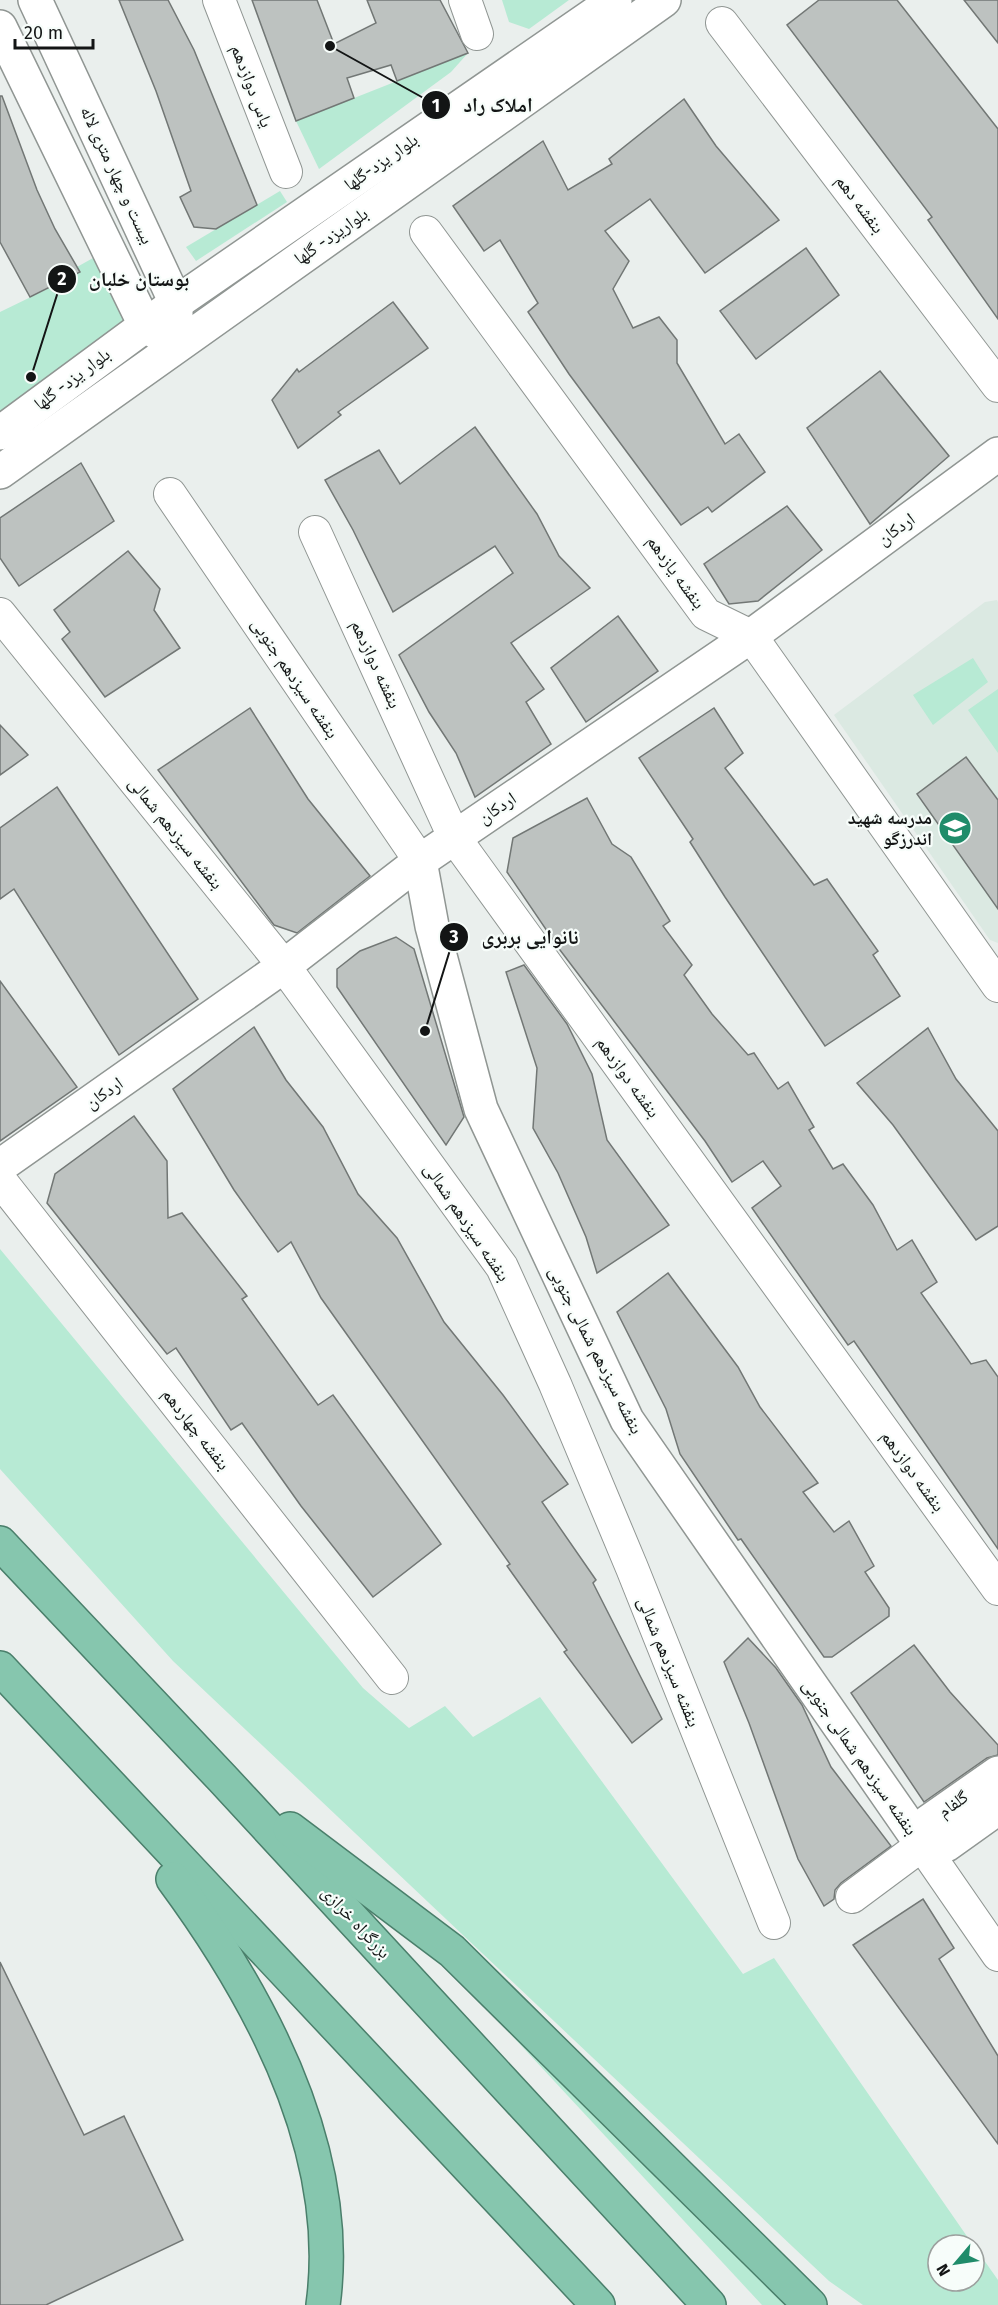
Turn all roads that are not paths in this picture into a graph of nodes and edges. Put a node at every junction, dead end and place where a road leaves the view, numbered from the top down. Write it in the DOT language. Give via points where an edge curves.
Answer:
graph roads {
  1 [pos="35,0"];
  2 [pos="219,0"];
  3 [pos="465,0"];
  4 [pos="615,0"];
  5 [pos="664,0"];
  6 [pos="722,22"];
  7 [pos="0,27"];
  8 [pos="477,34"];
  9 [pos="286,172"];
  10 [pos="426,232"];
  11 [pos="176,303"];
  12 [pos="145,325"];
  13 [pos="176,345"];
  14 [pos="998,386"];
  15 [pos="0,433"];
  16 [pos="998,454"];
  17 [pos="0,472"];
  18 [pos="170,494"];
  19 [pos="315,532"];
  20 [pos="0,614"];
  21 [pos="751,636"];
  22 [pos="454,837"];
  23 [pos="420,861"];
  24 [pos="284,966"];
  25 [pos="998,986"];
  26 [pos="0,1166"];
  27 [pos="0,1180"];
  28 [pos="0,1543"];
  29 [pos="998,1589"];
  30 [pos="392,1678"];
  31 [pos="10,1680"];
  32 [pos="998,1773"];
  33 [pos="222,1778"];
  34 [pos="998,1808"];
  35 [pos="922,1845"];
  36 [pos="852,1897"];
  37 [pos="774,1923"];
  38 [pos="998,1955"];
  39 [pos="323,2305"];
  40 [pos="598,2305"];
  41 [pos="709,2305"];
  42 [pos="810,2305"];
  1 -- 11 [label="street, بیست و چهار متری لاله"];
  2 -- 9 [label="street, یاس دوازدهم"];
  3 -- 8 [label="street"];
  4 -- 11 [label="street, بلوار یزد-گلها"];
  5 -- 13 [label="street, بلواریزد- گلها"];
  6 -- 14 [label="street, بنفشه دهم"];
  7 -- 12 [label="street"];
  10 -- 21 [label="street, بنفشه یازدهم" via="706,614"];
  11 -- 12 [label="street, بلوار یزد-گلها"];
  11 -- 13 [label="street, بیست و چهار متری لاله"];
  12 -- 13 [label="street"];
  12 -- 15 [label="street, بلوار یزد- گلها"];
  13 -- 17 [label="street, بلواریزد- گلها"];
  16 -- 21 [label="street, اردکان"];
  18 -- 23 [label="street, بنفشه سیزدهم جنوبی"];
  19 -- 22 [label="street, بنفشه دوازدهم"];
  20 -- 24 [label="street, بنفشه سیزدهم شمالی"];
  21 -- 22 [label="street, اردکان"];
  21 -- 25 [label="street, بنفشه یازدهم"];
  22 -- 23 [label="street, اردکان"];
  22 -- 29 [label="street, بنفشه دوازدهم"];
  23 -- 24 [label="street, اردکان"];
  23 -- 35 [label="street, بنفشه سیزدهم شمالی جنوبی" via="432,926 481,1109 627,1420"];
  24 -- 26 [label="street, اردکان"];
  24 -- 37 [label="street, بنفشه سیزدهم شمالی" via="502,1267 632,1568"];
  27 -- 30 [label="street, بنفشه چهاردهم"];
  28 -- 33 [label="highway, بزرگراه خرازی"];
  31 -- 39 [label="highway" via="158,1859 199,1914 260,2014 296,2098 316,2170 325,2238"];
  31 -- 40 [label="highway"];
  32 -- 35 [label="street, گلفام" via="928,1822"];
  33 -- 41 [label="highway, بزرگراه خرازی"];
  33 -- 42 [label="highway" via="452,1951"];
  34 -- 35 [label="street, گلفام" via="946,1845"];
  35 -- 36 [label="street, گلفام"];
  35 -- 38 [label="street"];
}
